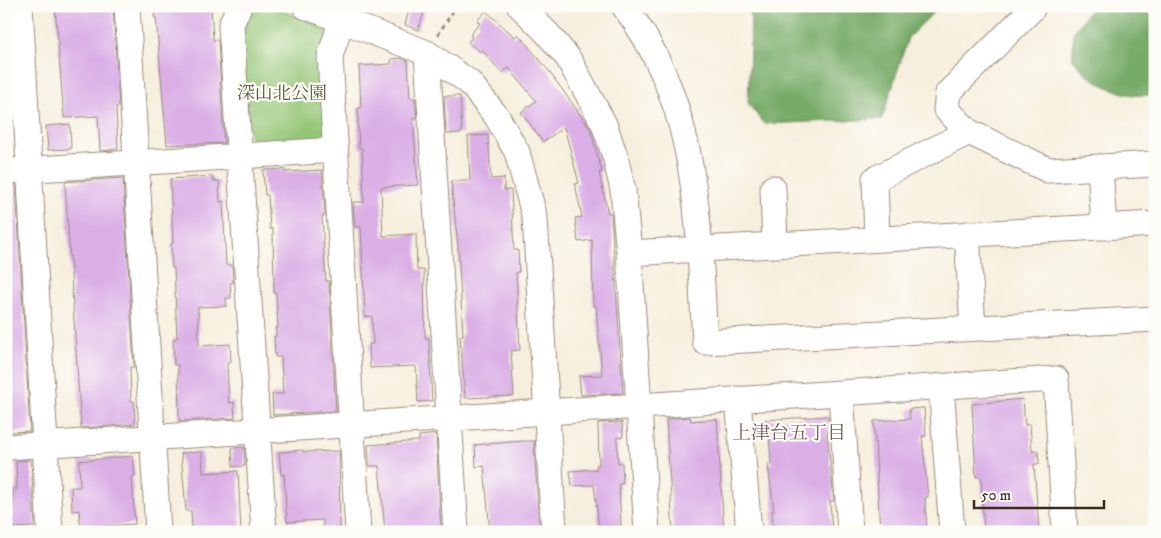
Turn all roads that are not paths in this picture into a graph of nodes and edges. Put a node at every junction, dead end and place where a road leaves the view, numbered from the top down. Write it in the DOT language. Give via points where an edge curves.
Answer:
graph roads {
  1 [pos="20,6"];
  2 [pos="127,6"];
  3 [pos="239,6"];
  4 [pos="305,6"];
  5 [pos="520,6"];
  6 [pos="624,6"];
  7 [pos="1032,9"];
  8 [pos="342,20"];
  9 [pos="427,53"];
  10 [pos="969,132"];
  11 [pos="335,150"];
  12 [pos="240,156"];
  13 [pos="136,163"];
  14 [pos="1155,164"];
  15 [pos="1100,167"];
  16 [pos="18,170"];
  17 [pos="773,188"];
  18 [pos="1155,224"];
  19 [pos="1104,227"];
  20 [pos="966,234"];
  21 [pos="877,239"];
  22 [pos="774,245"];
  23 [pos="699,249"];
  24 [pos="629,254"];
  25 [pos="1155,319"];
  26 [pos="973,328"];
  27 [pos="941,386"];
  28 [pos="841,393"];
  29 [pos="738,399"];
  30 [pos="639,405"];
  31 [pos="546,411"];
  32 [pos="448,419"];
  33 [pos="351,425"];
  34 [pos="257,431"];
  35 [pos="153,438"];
  36 [pos="45,445"];
  37 [pos="6,447"];
  38 [pos="50,532"];
  39 [pos="158,532"];
  40 [pos="264,532"];
  41 [pos="358,532"];
  42 [pos="456,532"];
  43 [pos="554,532"];
  44 [pos="647,532"];
  45 [pos="749,532"];
  46 [pos="850,532"];
  47 [pos="952,532"];
  48 [pos="1065,532"];
  1 -- 16 [label="street"];
  2 -- 13 [label="street"];
  3 -- 12 [label="street" via="231,25"];
  4 -- 8 [label="street"];
  5 -- 24 [label="street" via="568,58 604,124 616,156 623,190"];
  6 -- 23 [label="street" via="657,60 678,108 697,204"];
  7 -- 10 [label="street" via="948,93 946,109"];
  8 -- 9 [label="street"];
  8 -- 11 [label="street" via="330,56"];
  9 -- 31 [label="street" via="469,82 497,117 517,152 535,218"];
  9 -- 32 [label="street"];
  10 -- 15 [label="street" via="1048,170"];
  10 -- 21 [label="street" via="875,179"];
  11 -- 12 [label="street"];
  11 -- 33 [label="street"];
  12 -- 13 [label="street"];
  12 -- 34 [label="street"];
  13 -- 16 [label="street"];
  13 -- 35 [label="street"];
  14 -- 15 [label="street"];
  15 -- 19 [label="street"];
  16 -- 36 [label="street"];
  17 -- 22 [label="street"];
  18 -- 19 [label="street"];
  19 -- 20 [label="street"];
  20 -- 21 [label="street"];
  20 -- 26 [label="street"];
  21 -- 22 [label="street"];
  22 -- 23 [label="street"];
  23 -- 24 [label="street"];
  23 -- 26 [label="street" via="705,342"];
  24 -- 30 [label="street"];
  25 -- 26 [label="street"];
  27 -- 28 [label="street"];
  27 -- 47 [label="street"];
  27 -- 48 [label="street" via="1056,379"];
  28 -- 29 [label="street"];
  28 -- 46 [label="street"];
  29 -- 30 [label="street"];
  29 -- 45 [label="street"];
  30 -- 31 [label="street"];
  30 -- 44 [label="street"];
  31 -- 32 [label="street"];
  31 -- 43 [label="street"];
  32 -- 33 [label="street"];
  32 -- 42 [label="street"];
  33 -- 34 [label="street"];
  33 -- 41 [label="street"];
  34 -- 35 [label="street"];
  34 -- 40 [label="street"];
  35 -- 36 [label="street"];
  35 -- 39 [label="street"];
  36 -- 37 [label="street"];
  36 -- 38 [label="street"];
}
